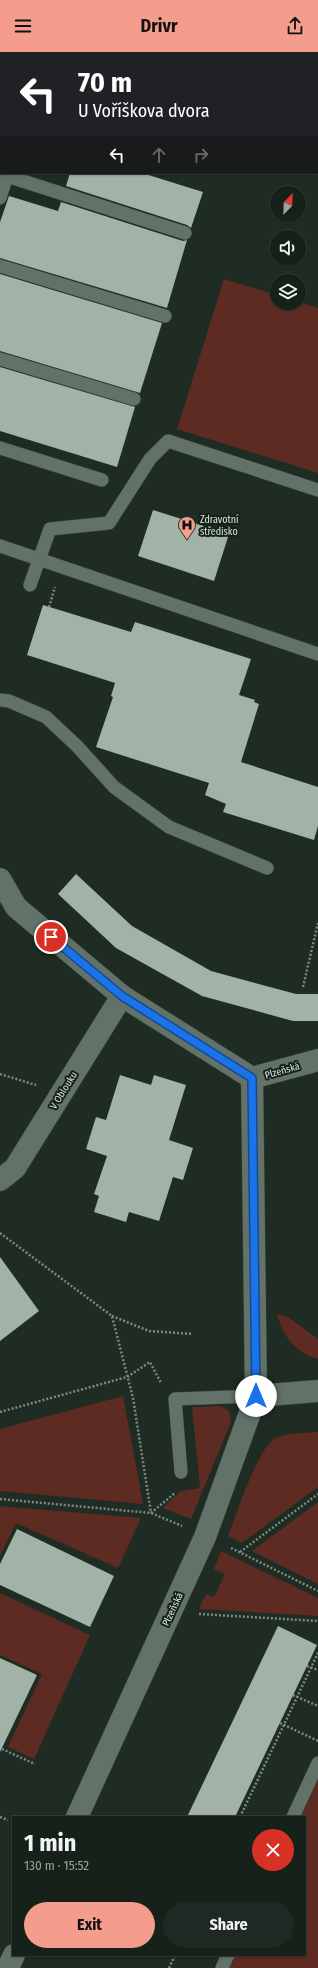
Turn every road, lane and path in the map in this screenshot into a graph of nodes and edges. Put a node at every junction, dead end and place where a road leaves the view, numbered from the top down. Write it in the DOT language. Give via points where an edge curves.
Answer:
graph roads {
  1 [pos="0,198"];
  2 [pos="185,233"];
  3 [pos="0,266"];
  4 [pos="165,316"];
  5 [pos="0,359"];
  6 [pos="134,399"];
  7 [pos="0,448"];
  8 [pos="102,480"];
  9 [pos="318,490"];
  10 [pos="0,546"];
  11 [pos="40,560"];
  12 [pos="30,585"];
  13 [pos="318,654"];
  14 [pos="0,700"];
  15 [pos="267,868"];
  16 [pos="0,879"];
  17 [pos="318,923"];
  18 [pos="303,987"];
  19 [pos="122,996"];
  20 [pos="318,1060"];
  21 [pos="0,1074"];
  22 [pos="252,1078"];
  23 [pos="61,1093"];
  24 [pos="0,1180"];
  25 [pos="0,1233"];
  26 [pos="112,1316"];
  27 [pos="194,1334"];
  28 [pos="150,1362"];
  29 [pos="127,1377"];
  30 [pos="318,1392"];
  31 [pos="256,1396"];
  32 [pos="0,1412"];
  33 [pos="181,1472"];
  34 [pos="318,1494"];
  35 [pos="0,1499"];
  36 [pos="151,1513"];
  37 [pos="183,1527"];
  38 [pos="231,1548"];
  39 [pos="240,1552"];
  40 [pos="318,1591"];
  41 [pos="170,1613"];
  42 [pos="318,1621"];
  43 [pos="318,1653"];
  44 [pos="307,1666"];
  45 [pos="311,1667"];
  46 [pos="318,1670"];
  47 [pos="293,1695"];
  48 [pos="297,1696"];
  49 [pos="318,1706"];
  50 [pos="280,1723"];
  51 [pos="284,1725"];
  52 [pos="318,1741"];
  53 [pos="2,1749"];
  54 [pos="318,1763"];
  55 [pos="35,1764"];
  56 [pos="77,1816"];
  57 [pos="240,1816"];
  58 [pos="293,1816"];
  59 [pos="0,1817"];
  60 [pos="8,1820"];
  61 [pos="14,1956"];
  62 [pos="175,1956"];
  63 [pos="228,1956"];
  64 [pos="8,1968"];
  65 [pos="169,1968"];
  66 [pos="222,1968"];
  1 -- 2 [label="lane" via="7,176"];
  3 -- 4 [label="lane"];
  5 -- 6 [label="lane"];
  7 -- 8 [label="lane"];
  9 -- 11 [label="lane" via="168,441 150,459 109,523 50,529"];
  10 -- 11 [label="lane"];
  11 -- 12 [label="lane"];
  11 -- 13 [label="lane"];
  14 -- 15 [label="lane" via="9,701 46,717 77,746 114,787 169,827"];
  16 -- 19 [label="street" via="16,907"];
  17 -- 18 [label="path"];
  19 -- 22 [label="street"];
  19 -- 23 [label="street, V Oblouku"];
  20 -- 22 [label="street, Plzeňská"];
  21 -- 23 [label="path"];
  22 -- 31 [label="street, Plzeňská"];
  23 -- 24 [label="street, V Oblouku" via="14,1168"];
  25 -- 26 [label="path"];
  26 -- 27 [label="path" via="149,1331"];
  26 -- 29 [label="path"];
  28 -- 29 [label="path"];
  29 -- 32 [label="path"];
  29 -- 36 [label="path" via="133,1398"];
  30 -- 31 [label="street"];
  31 -- 33 [label="lane" via="175,1399"];
  31 -- 41 [label="street, Plzeňská" via="205,1537"];
  33 -- 36 [label="path" via="179,1489"];
  34 -- 39 [label="path"];
  35 -- 36 [label="path"];
  36 -- 37 [label="path"];
  38 -- 39 [label="path"];
  39 -- 40 [label="path"];
  41 -- 42 [label="path"];
  41 -- 56 [label="street, Plzeňská"];
  43 -- 45 [label="path"];
  44 -- 45 [label="path"];
  45 -- 46 [label="path"];
  45 -- 48 [label="path"];
  47 -- 48 [label="path"];
  48 -- 49 [label="path"];
  48 -- 51 [label="path"];
  50 -- 51 [label="path"];
  51 -- 52 [label="path"];
  51 -- 57 [label="path"];
  53 -- 55 [label="path"];
  54 -- 58 [label="lane"];
  59 -- 60 [label="path"];
  61 -- 64 [label="street"];
  62 -- 65 [label="path"];
  63 -- 66 [label="lane"];
}
